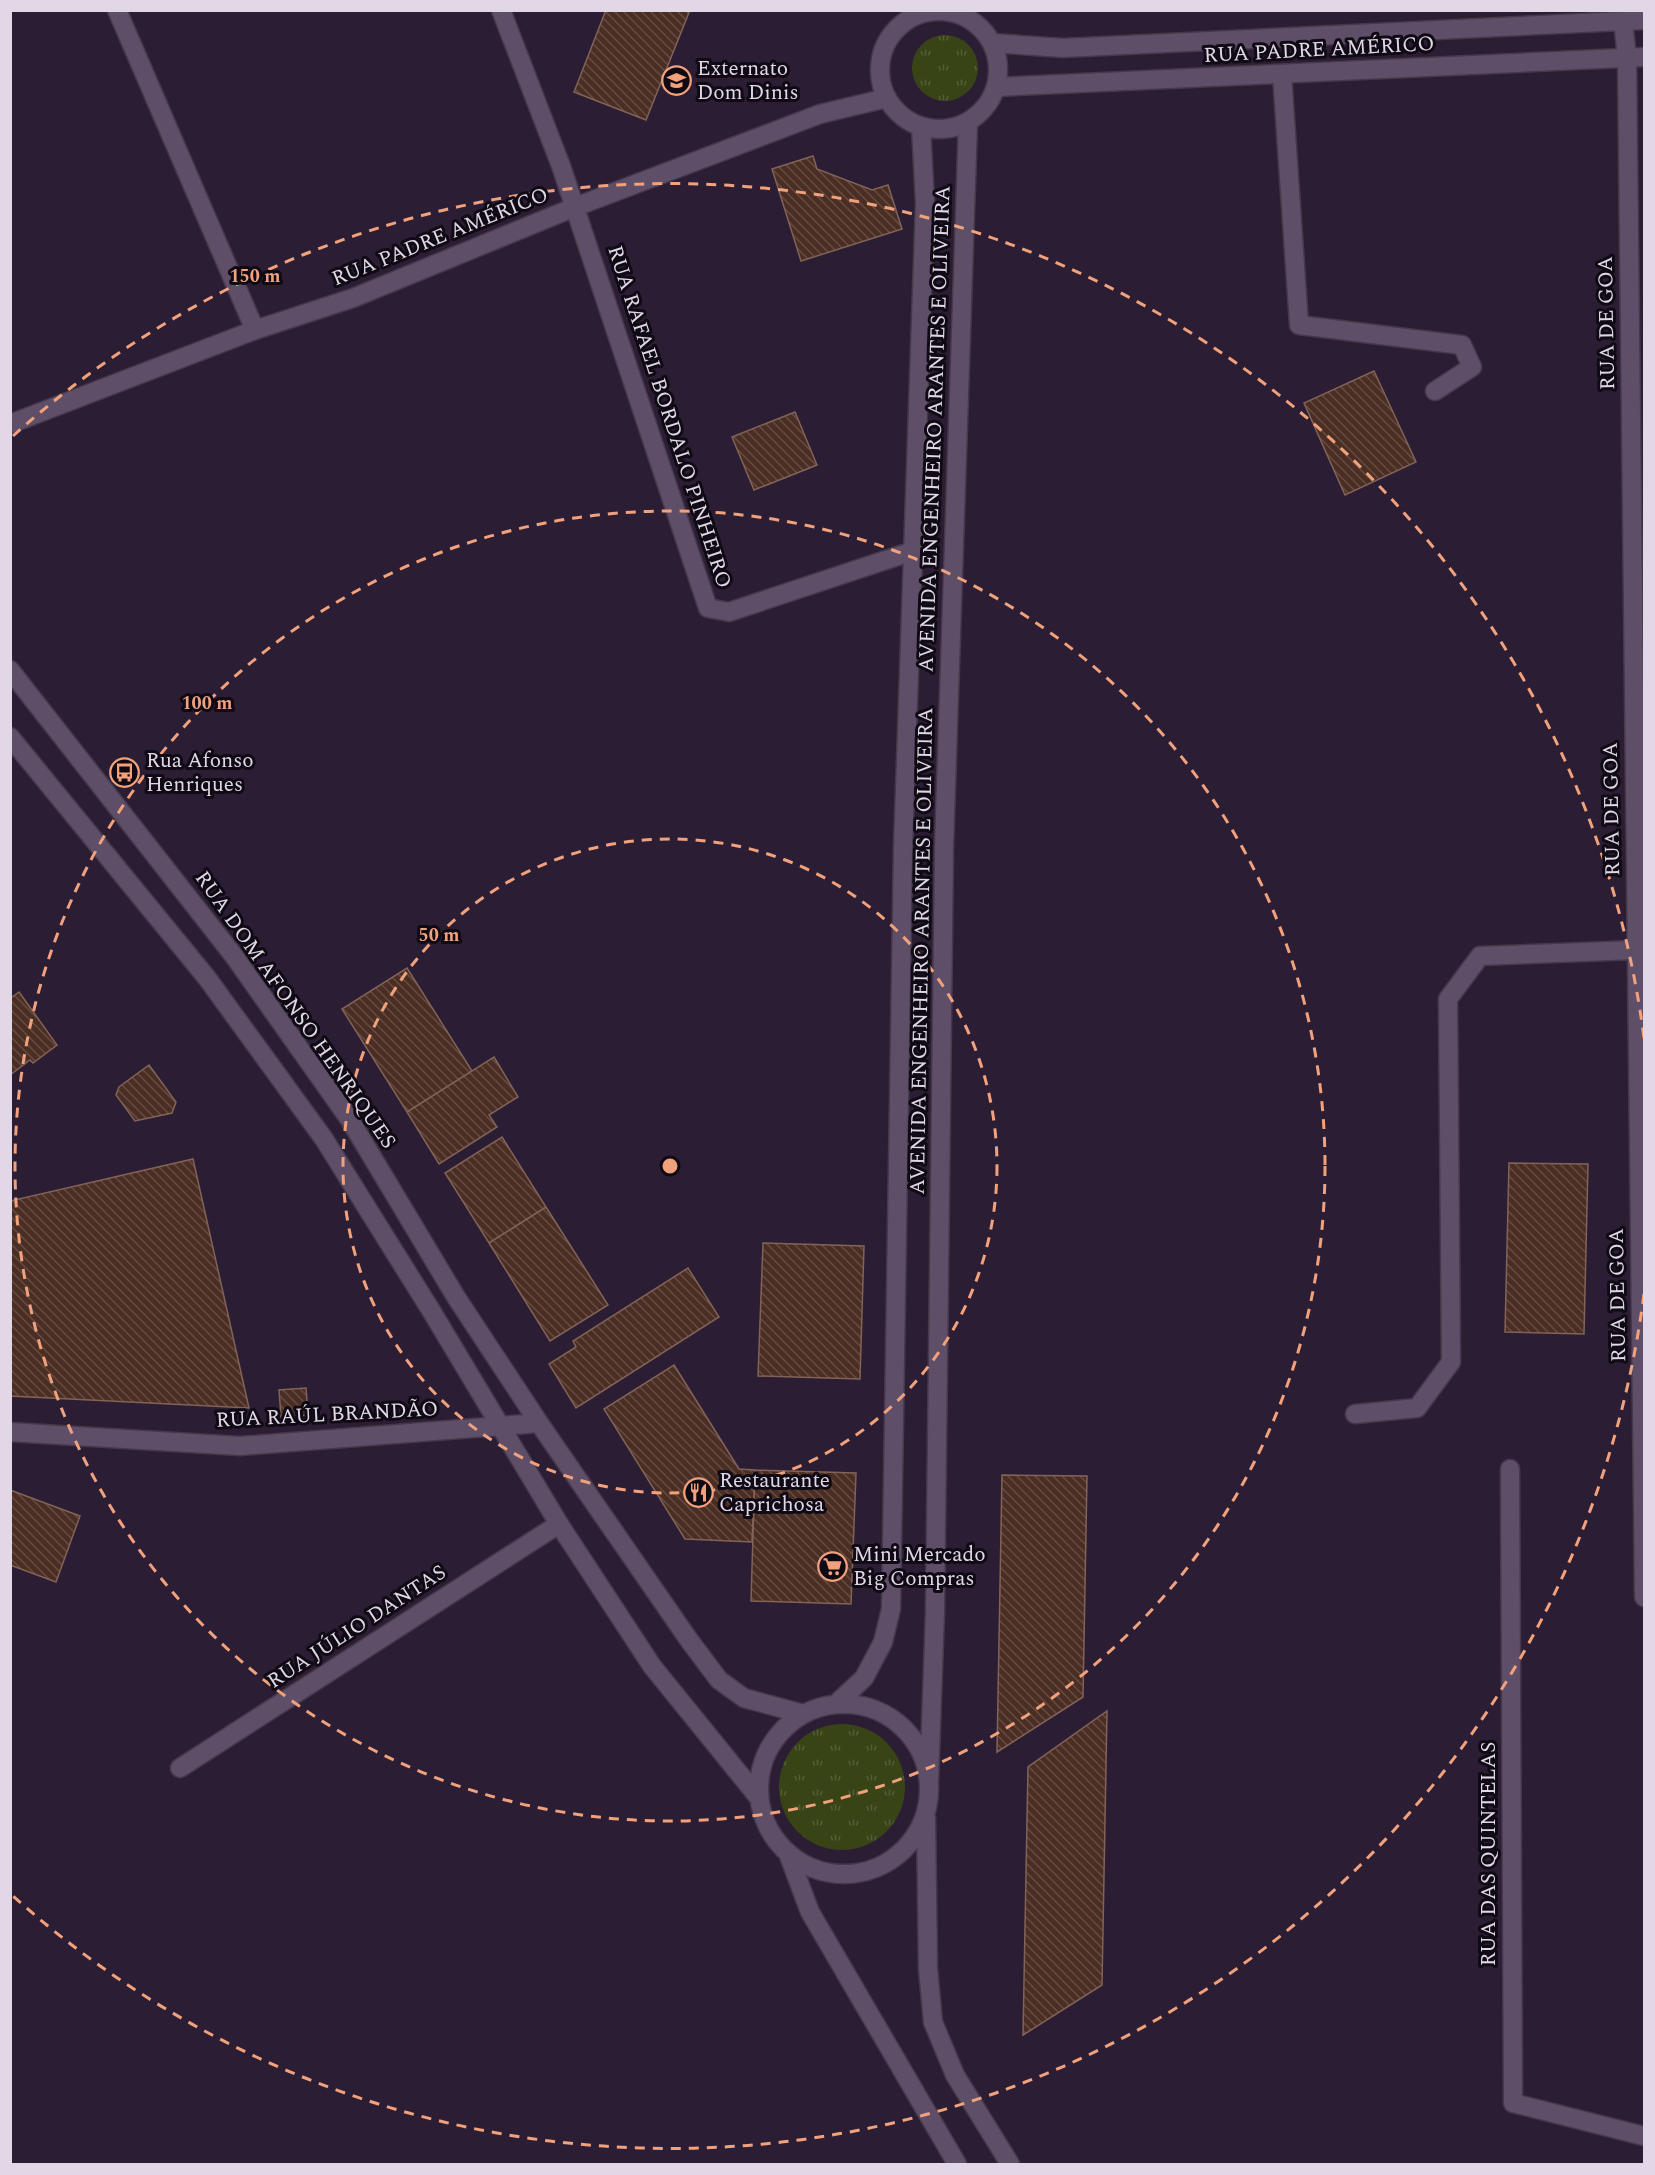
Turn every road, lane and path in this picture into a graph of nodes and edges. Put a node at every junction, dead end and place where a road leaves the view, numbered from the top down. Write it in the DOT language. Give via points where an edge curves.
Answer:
graph roads {
  1 [pos="117,10"];
  2 [pos="501,10"];
  3 [pos="957,12"];
  4 [pos="912,14"];
  5 [pos="1644,20"];
  6 [pos="1623,21"];
  7 [pos="992,43"];
  8 [pos="1636,58"];
  9 [pos="1282,74"];
  10 [pos="996,87"];
  11 [pos="887,98"];
  12 [pos="968,122"];
  13 [pos="921,127"];
  14 [pos="575,207"];
  15 [pos="255,330"];
  16 [pos="1435,392"];
  17 [pos="10,424"];
  18 [pos="914,551"];
  19 [pos="10,670"];
  20 [pos="10,737"];
  21 [pos="1636,950"];
  22 [pos="1355,1414"];
  23 [pos="539,1423"];
  24 [pos="501,1427"];
  25 [pos="10,1432"];
  26 [pos="1510,1469"];
  27 [pos="559,1524"];
  28 [pos="1644,1597"];
  29 [pos="836,1704"];
  30 [pos="803,1714"];
  31 [pos="180,1768"];
  32 [pos="929,1781"];
  33 [pos="759,1798"];
  34 [pos="926,1815"];
  35 [pos="789,1856"];
  36 [pos="1644,2136"];
  37 [pos="957,2164"];
  38 [pos="1010,2164"];
  1 -- 15 [label="street"];
  2 -- 14 [label="street"];
  3 -- 4 [label="street"];
  3 -- 7 [label="street" via="971,20"];
  4 -- 11 [label="street" via="886,44 881,80"];
  5 -- 6 [label="street, RUA PADRE AMÉRICO"];
  6 -- 7 [label="street, RUA PADRE AMÉRICO" via="1063,48"];
  6 -- 8 [label="street, RUA DE GOA"];
  7 -- 10 [label="street" via="997,57"];
  8 -- 9 [label="street, RUA PADRE AMÉRICO"];
  8 -- 21 [label="street, RUA DE GOA"];
  9 -- 10 [label="street, RUA PADRE AMÉRICO"];
  9 -- 16 [label="street" via="1299,325 1462,345 1472,367"];
  10 -- 12 [label="street" via="990,102"];
  11 -- 13 [label="street" via="896,110"];
  11 -- 14 [label="street, RUA PADRE AMÉRICO" via="820,114"];
  12 -- 13 [label="street" via="952,128"];
  12 -- 32 [label="street, AVENIDA ENGENHEIRO ARANTES E OLIVEIRA" via="944,846 935,1612"];
  13 -- 18 [label="street, AVENIDA ENGENHEIRO ARANTES E OLIVEIRA" via="925,203"];
  14 -- 15 [label="street, RUA PADRE AMÉRICO" via="353,298"];
  14 -- 18 [label="street, RUA RAFAEL BORDALO PINHEIRO" via="708,608 729,612"];
  15 -- 17 [label="street, RUA PADRE AMÉRICO"];
  18 -- 29 [label="street, AVENIDA ENGENHEIRO ARANTES E OLIVEIRA" via="903,849 891,1609 883,1642 864,1678"];
  19 -- 23 [label="street, RUA DOM AFONSO HENRIQUES" via="234,956 350,1120 456,1297"];
  20 -- 24 [label="street" via="207,978 324,1139"];
  21 -- 22 [label="street" via="1480,956 1448,999 1451,1362 1417,1408"];
  21 -- 28 [label="street, RUA DE GOA"];
  23 -- 24 [label="street"];
  23 -- 30 [label="street, RUA DOM AFONSO HENRIQUES" via="719,1680 744,1698"];
  24 -- 25 [label="street, RUA RAÚL BRANDÃO" via="240,1446"];
  24 -- 27 [label="street"];
  26 -- 36 [label="street, RUA DAS QUINTELAS" via="1513,2103"];
  27 -- 31 [label="street, RUA JÚLIO DANTAS"];
  27 -- 33 [label="street" via="652,1666"];
  29 -- 30 [label="street"];
  29 -- 32 [label="street" via="863,1705 888,1715 908,1732 923,1755"];
  30 -- 33 [label="street" via="783,1729 768,1749 760,1773"];
  32 -- 34 [label="street"];
  33 -- 35 [label="street" via="764,1820"];
  34 -- 35 [label="street" via="913,1840 894,1859 868,1872 841,1875 813,1870"];
  34 -- 38 [label="street" via="929,1995 933,2022 955,2075"];
  35 -- 37 [label="street" via="810,1912"];
}
